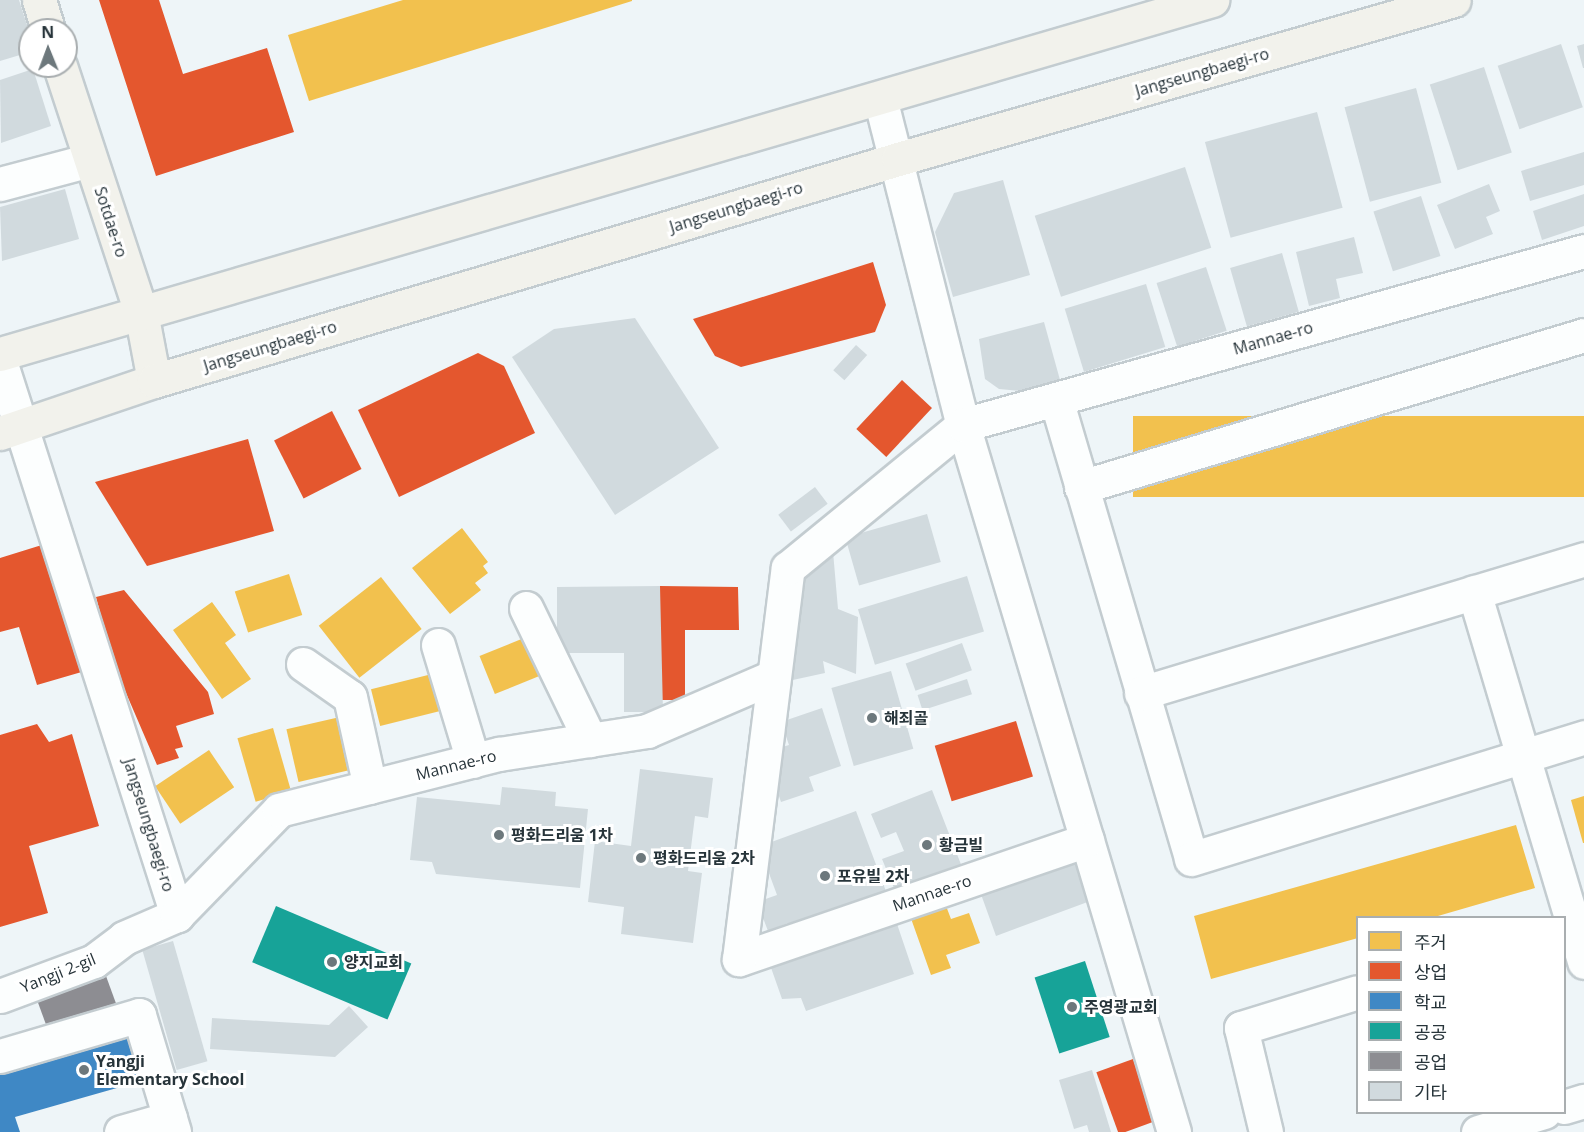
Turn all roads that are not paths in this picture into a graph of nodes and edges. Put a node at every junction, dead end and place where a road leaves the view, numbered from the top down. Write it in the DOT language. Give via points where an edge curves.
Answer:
graph roads {
  1 [pos="39,0"];
  2 [pos="1212,0"];
  3 [pos="1454,0"];
  4 [pos="44,18"];
  5 [pos="64,78"];
  6 [pos="880,98"];
  7 [pos="898,159"];
  8 [pos="90,160"];
  9 [pos="0,184"];
  10 [pos="1584,251"];
  11 [pos="141,312"];
  12 [pos="1584,335"];
  13 [pos="0,354"];
  14 [pos="0,361"];
  15 [pos="154,381"];
  16 [pos="1056,399"];
  17 [pos="963,425"];
  18 [pos="10,430"];
  19 [pos="1081,487"];
  20 [pos="1584,559"];
  21 [pos="1474,592"];
  22 [pos="526,608"];
  23 [pos="438,645"];
  24 [pos="303,664"];
  25 [pos="771,678"];
  26 [pos="1141,693"];
  27 [pos="1584,737"];
  28 [pos="590,740"];
  29 [pos="1523,756"];
  30 [pos="472,761"];
  31 [pos="370,787"];
  32 [pos="1087,840"];
  33 [pos="177,915"];
  34 [pos="1574,925"];
  35 [pos="1584,962"];
  36 [pos="1356,993"];
  37 [pos="0,996"];
  38 [pos="0,1056"];
  39 [pos="1584,1101"];
  40 [pos="1566,1106"];
  41 [pos="1538,1114"];
  42 [pos="172,1125"];
  43 [pos="121,1132"];
  44 [pos="1174,1132"];
  45 [pos="1266,1132"];
  46 [pos="1478,1132"];
  1 -- 4 [label="street"];
  2 -- 6 [label="street"];
  3 -- 7 [label="street, Jangseungbaegi-ro"];
  5 -- 8 [label="street, Sotdae-ro"];
  6 -- 7 [label="street"];
  6 -- 11 [label="street"];
  7 -- 15 [label="street, Jangseungbaegi-ro"];
  7 -- 17 [label="street"];
  8 -- 9 [label="street"];
  8 -- 11 [label="street, Sotdae-ro"];
  10 -- 16 [label="street, Mannae-ro"];
  11 -- 13 [label="street"];
  11 -- 15 [label="street, Sotdae-ro"];
  12 -- 19 [label="street"];
  14 -- 18 [label="street, Jangseungbaegi-ro"];
  15 -- 18 [label="street, Jangseungbaegi-ro"];
  16 -- 17 [label="street, Mannae-ro"];
  16 -- 19 [label="street"];
  17 -- 25 [label="street, Mannae-ro" via="788,568"];
  17 -- 32 [label="street"];
  18 -- 33 [label="street, Jangseungbaegi-ro"];
  19 -- 26 [label="street"];
  20 -- 21 [label="street"];
  21 -- 26 [label="street"];
  21 -- 29 [label="street"];
  22 -- 28 [label="street"];
  23 -- 30 [label="street"];
  24 -- 31 [label="street" via="350,697"];
  25 -- 28 [label="street, Mannae-ro" via="647,731"];
  25 -- 32 [label="street, Mannae-ro" via="739,959"];
  26 -- 29 [label="street" via="1191,859"];
  27 -- 29 [label="street"];
  28 -- 30 [label="street, Mannae-ro"];
  29 -- 34 [label="street"];
  30 -- 31 [label="street, Mannae-ro"];
  31 -- 33 [label="street, Mannae-ro" via="279,810"];
  32 -- 44 [label="street"];
  33 -- 37 [label="street, Yangji 2-gil" via="124,938 94,961"];
  34 -- 35 [label="street"];
  36 -- 45 [label="street" via="1241,1028"];
  38 -- 42 [label="street" via="139,1015"];
  39 -- 40 [label="street"];
  41 -- 46 [label="street"];
  42 -- 43 [label="street"];
}
